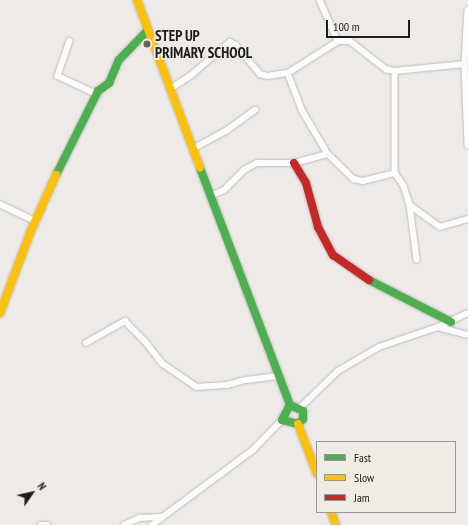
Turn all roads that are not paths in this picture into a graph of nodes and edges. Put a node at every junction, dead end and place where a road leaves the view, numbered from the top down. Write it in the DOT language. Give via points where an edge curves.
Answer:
graph roads {
  1 [pos="137,0"];
  2 [pos="320,0"];
  3 [pos="468,10"];
  4 [pos="148,30"];
  5 [pos="70,41"];
  6 [pos="338,41"];
  7 [pos="465,64"];
  8 [pos="395,71"];
  9 [pos="288,73"];
  10 [pos="170,89"];
  11 [pos="98,91"];
  12 [pos="467,92"];
  13 [pos="255,110"];
  14 [pos="468,145"];
  15 [pos="193,149"];
  16 [pos="328,154"];
  17 [pos="294,163"];
  18 [pos="395,173"];
  19 [pos="210,196"];
  20 [pos="0,204"];
  21 [pos="410,206"];
  22 [pos="468,219"];
  23 [pos="35,221"];
  24 [pos="417,260"];
  25 [pos="468,312"];
  26 [pos="0,313"];
  27 [pos="451,322"];
  28 [pos="438,327"];
  29 [pos="468,335"];
  30 [pos="86,343"];
  31 [pos="280,376"];
  32 [pos="290,405"];
  33 [pos="300,408"];
  34 [pos="282,420"];
  35 [pos="298,424"];
  36 [pos="316,471"];
  37 [pos="331,513"];
  38 [pos="161,517"];
  39 [pos="42,525"];
  40 [pos="47,525"];
  41 [pos="124,525"];
  42 [pos="152,525"];
  43 [pos="336,525"];
  1 -- 4 [label="street"];
  2 -- 6 [label="street"];
  3 -- 7 [label="street"];
  4 -- 10 [label="street"];
  4 -- 11 [label="street" via="118,60 109,83"];
  5 -- 11 [label="street" via="58,76 93,92"];
  6 -- 8 [label="street" via="350,41 386,69"];
  6 -- 9 [label="street"];
  7 -- 8 [label="street"];
  7 -- 12 [label="street"];
  8 -- 18 [label="street"];
  9 -- 10 [label="street" via="268,76 260,74 236,45 230,42 190,76"];
  9 -- 16 [label="street" via="302,110"];
  10 -- 15 [label="street"];
  11 -- 23 [label="street" via="68,147"];
  12 -- 14 [label="street"];
  13 -- 15 [label="street" via="226,131"];
  15 -- 19 [label="street"];
  16 -- 17 [label="street"];
  16 -- 18 [label="street" via="358,180"];
  17 -- 19 [label="street" via="258,163 249,166 230,185"];
  17 -- 27 [label="street" via="306,183 318,227 333,255 365,278"];
  18 -- 21 [label="street" via="404,186"];
  19 -- 31 [label="street"];
  20 -- 23 [label="street"];
  21 -- 22 [label="street" via="440,227"];
  21 -- 24 [label="street"];
  23 -- 26 [label="street"];
  25 -- 27 [label="street"];
  27 -- 28 [label="street"];
  28 -- 29 [label="street"];
  28 -- 33 [label="street" via="404,337 363,354 332,376"];
  30 -- 31 [label="street" via="125,321 145,340 162,364 197,387"];
  31 -- 32 [label="street"];
  32 -- 33 [label="street"];
  32 -- 34 [label="street"];
  33 -- 35 [label="street" via="303,419"];
  34 -- 35 [label="street"];
  34 -- 38 [label="street" via="253,450"];
  35 -- 36 [label="street"];
  37 -- 43 [label="street"];
  38 -- 41 [label="street" via="140,518"];
  38 -- 42 [label="street"];
  39 -- 40 [label="street"];
}
